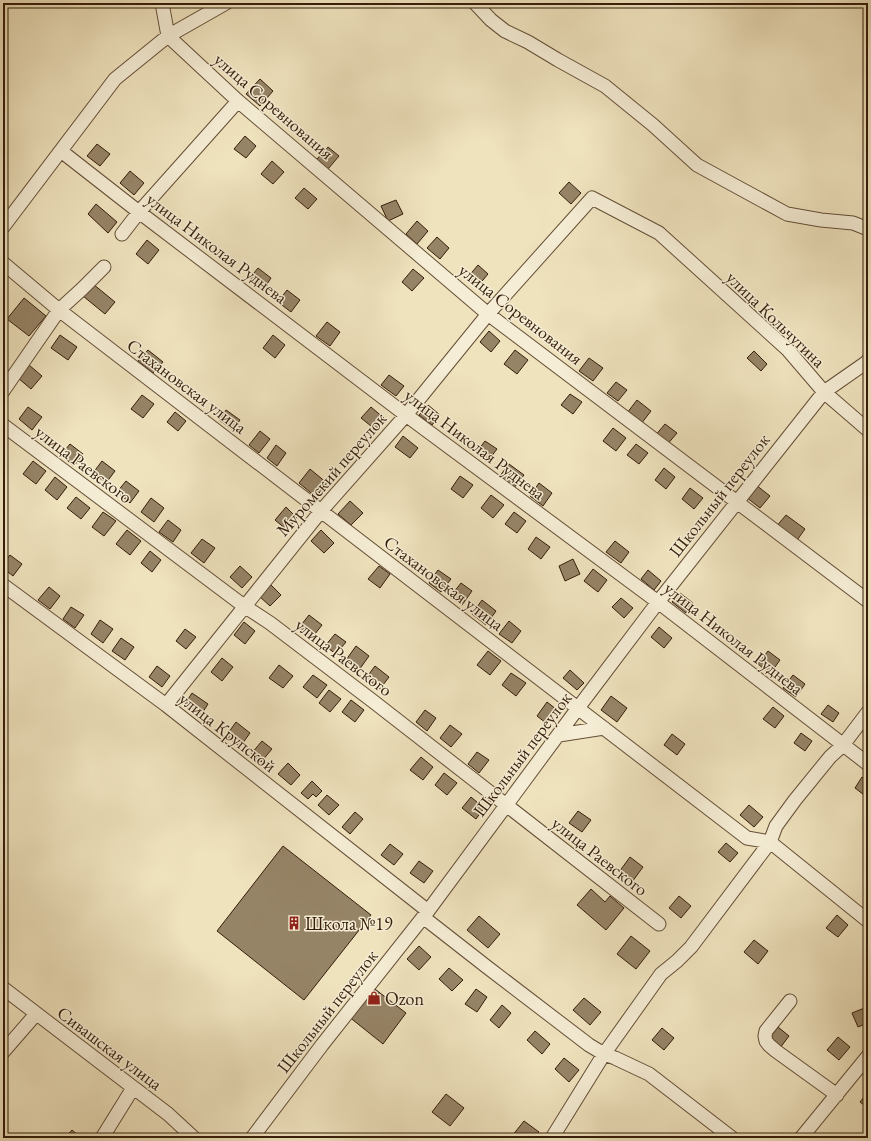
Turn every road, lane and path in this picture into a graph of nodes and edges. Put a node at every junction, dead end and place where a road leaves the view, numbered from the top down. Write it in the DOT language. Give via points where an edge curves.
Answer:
graph roads {
  1 [pos="162,3"];
  2 [pos="226,3"];
  3 [pos="475,3"];
  4 [pos="168,36"];
  5 [pos="238,101"];
  6 [pos="61,151"];
  7 [pos="592,198"];
  8 [pos="140,212"];
  9 [pos="3,227"];
  10 [pos="868,229"];
  11 [pos="122,234"];
  12 [pos="3,263"];
  13 [pos="104,266"];
  14 [pos="60,310"];
  15 [pos="488,314"];
  16 [pos="868,360"];
  17 [pos="3,391"];
  18 [pos="824,392"];
  19 [pos="406,415"];
  20 [pos="3,425"];
  21 [pos="868,430"];
  22 [pos="737,502"];
  23 [pos="321,511"];
  24 [pos="3,585"];
  25 [pos="868,601"];
  26 [pos="658,602"];
  27 [pos="244,606"];
  28 [pos="166,705"];
  29 [pos="578,708"];
  30 [pos="868,712"];
  31 [pos="604,728"];
  32 [pos="559,735"];
  33 [pos="843,745"];
  34 [pos="868,764"];
  35 [pos="506,806"];
  36 [pos="770,842"];
  37 [pos="426,914"];
  38 [pos="868,921"];
  39 [pos="659,924"];
  40 [pos="3,988"];
  41 [pos="790,1001"];
  42 [pos="36,1014"];
  43 [pos="8,1040"];
  44 [pos="3,1052"];
  45 [pos="604,1054"];
  46 [pos="868,1056"];
  47 [pos="133,1088"];
  48 [pos="836,1095"];
  49 [pos="102,1138"];
  50 [pos="194,1138"];
  51 [pos="252,1138"];
  52 [pos="552,1138"];
  53 [pos="732,1138"];
  54 [pos="801,1138"];
  1 -- 4 [label="street"];
  2 -- 4 [label="street"];
  3 -- 10 [label="street" via="505,31 605,86 697,165 787,214 853,223"];
  4 -- 5 [label="street, улица Соревнования"];
  4 -- 6 [label="street" via="115,79"];
  5 -- 8 [label="street"];
  5 -- 15 [label="street, улица Соревнования"];
  6 -- 8 [label="street, улица Николая Руднева"];
  6 -- 9 [label="street"];
  7 -- 15 [label="street, Муромский переулок"];
  7 -- 18 [label="street, улица Кольчугина" via="660,233 788,350"];
  8 -- 11 [label="street"];
  8 -- 19 [label="street, улица Николая Руднева"];
  12 -- 14 [label="street, Стахановская улица"];
  13 -- 14 [label="street"];
  14 -- 17 [label="street"];
  14 -- 23 [label="street, Стахановская улица"];
  15 -- 19 [label="street, Муромский переулок"];
  15 -- 22 [label="street, улица Соревнования"];
  16 -- 18 [label="street, Школьный переулок"];
  18 -- 21 [label="street, улица Кольчугина"];
  18 -- 22 [label="street, Школьный переулок"];
  19 -- 23 [label="street, Муромский переулок"];
  19 -- 26 [label="street, улица Николая Руднева"];
  20 -- 27 [label="street, улица Раевского"];
  22 -- 25 [label="street, улица Соревнования"];
  22 -- 26 [label="street, Школьный переулок"];
  23 -- 27 [label="street, Муромский переулок"];
  23 -- 29 [label="street, Стахановская улица"];
  24 -- 28 [label="street, улица Крупской"];
  26 -- 29 [label="street, Школьный переулок"];
  26 -- 33 [label="street, улица Николая Руднева"];
  27 -- 28 [label="street, Муромский переулок"];
  27 -- 35 [label="street, улица Раевского" via="270,623"];
  28 -- 37 [label="street, улица Крупской"];
  29 -- 31 [label="street, Стахановская улица"];
  29 -- 32 [label="street, Школьный переулок"];
  30 -- 33 [label="street"];
  31 -- 32 [label="street"];
  31 -- 36 [label="street, Стахановская улица" via="747,838"];
  32 -- 35 [label="street, Школьный переулок"];
  33 -- 34 [label="street, улица Николая Руднева"];
  33 -- 36 [label="street" via="795,800 776,826"];
  35 -- 37 [label="street, Школьный переулок"];
  35 -- 39 [label="street, улица Раевского"];
  36 -- 38 [label="street, Стахановская улица"];
  36 -- 45 [label="street" via="691,947 661,974"];
  37 -- 45 [label="street, улица Крупской" via="487,967"];
  37 -- 51 [label="street, Школьный переулок"];
  40 -- 42 [label="street, Сивашская улица"];
  41 -- 48 [label="street" via="766,1031 766,1041"];
  42 -- 43 [label="street"];
  42 -- 47 [label="street, Сивашская улица"];
  43 -- 44 [label="street"];
  45 -- 52 [label="street"];
  45 -- 53 [label="street, улица Крупской" via="649,1074"];
  46 -- 48 [label="street"];
  47 -- 49 [label="street"];
  47 -- 50 [label="street, Сивашская улица" via="168,1114"];
  48 -- 54 [label="street"];
}
